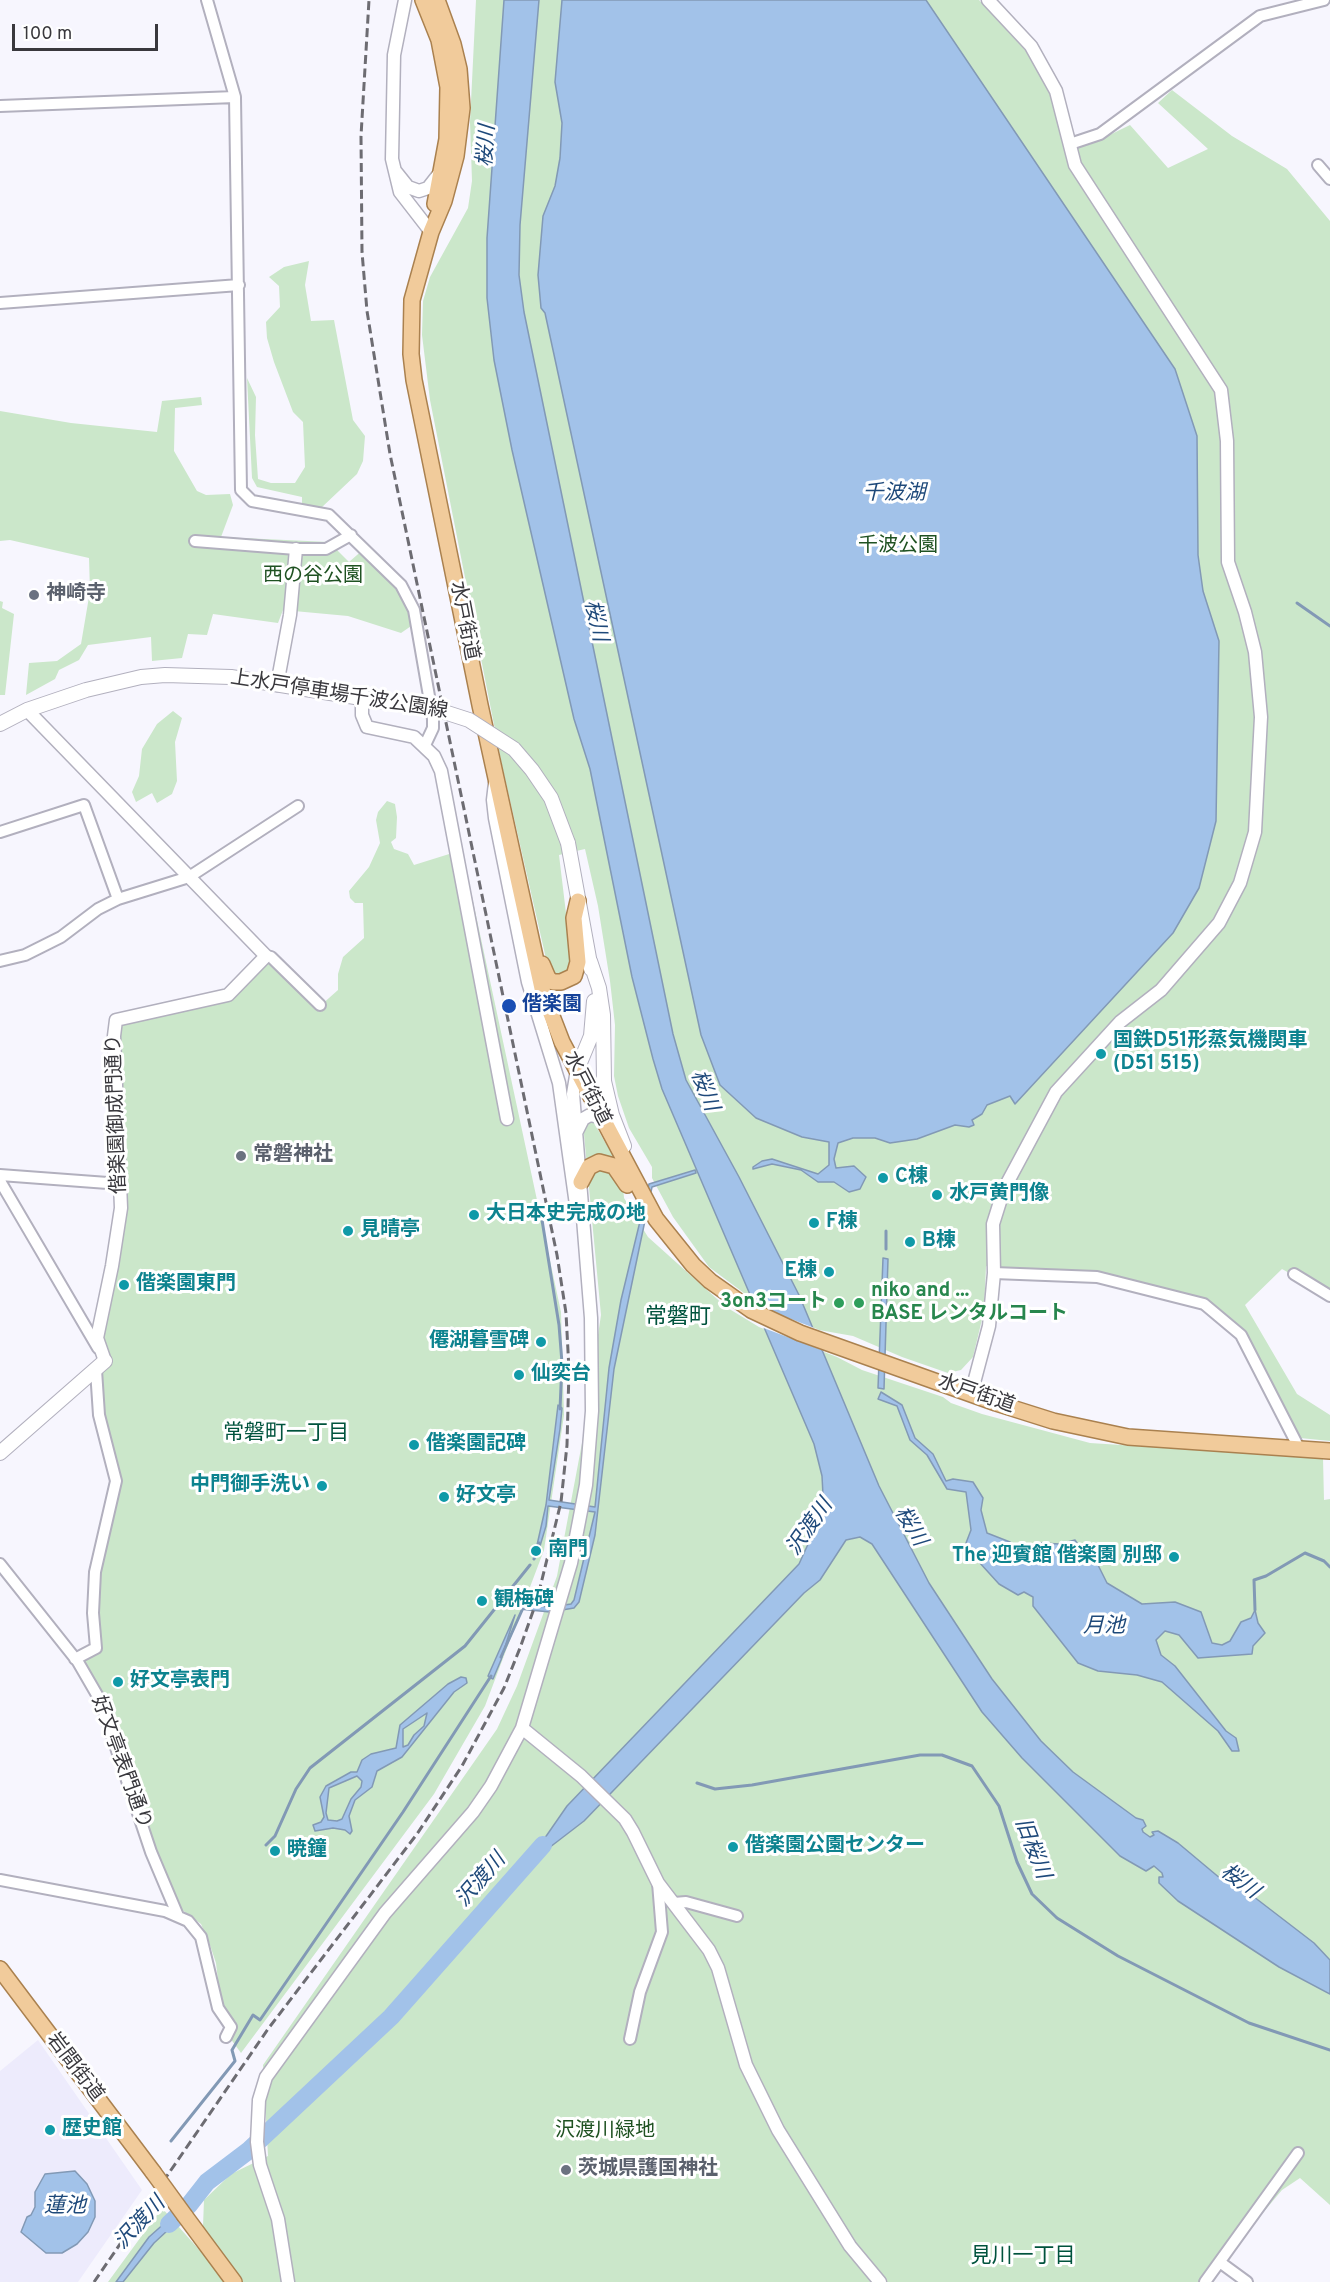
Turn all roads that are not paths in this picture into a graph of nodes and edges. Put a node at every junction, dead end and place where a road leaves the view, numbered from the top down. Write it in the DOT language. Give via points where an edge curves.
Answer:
graph roads {
  1 [pos="207,0"];
  2 [pos="405,0"];
  3 [pos="423,0"];
  4 [pos="437,0"];
  5 [pos="988,0"];
  6 [pos="1324,0"];
  7 [pos="1293,4"];
  8 [pos="235,97"];
  9 [pos="0,106"];
  10 [pos="1070,144"];
  11 [pos="392,159"];
  12 [pos="1318,165"];
  13 [pos="439,174"];
  14 [pos="1330,179"];
  15 [pos="431,232"];
  16 [pos="239,285"];
  17 [pos="0,303"];
  18 [pos="351,535"];
  19 [pos="195,541"];
  20 [pos="296,549"];
  21 [pos="277,685"];
  22 [pos="362,700"];
  23 [pos="27,710"];
  24 [pos="0,724"];
  25 [pos="425,745"];
  26 [pos="495,778"];
  27 [pos="298,806"];
  28 [pos="0,832"];
  29 [pos="189,877"];
  30 [pos="118,899"];
  31 [pos="578,901"];
  32 [pos="529,935"];
  33 [pos="266,956"];
  34 [pos="0,961"];
  35 [pos="590,961"];
  36 [pos="320,1005"];
  37 [pos="577,1070"];
  38 [pos="601,1117"];
  39 [pos="507,1119"];
  40 [pos="576,1134"];
  41 [pos="0,1176"];
  42 [pos="0,1181"];
  43 [pos="581,1182"];
  44 [pos="121,1184"];
  45 [pos="662,1228"];
  46 [pos="673,1244"];
  47 [pos="586,1248"];
  48 [pos="994,1273"];
  49 [pos="1294,1274"];
  50 [pos="1330,1296"];
  51 [pos="99,1348"];
  52 [pos="100,1366"];
  53 [pos="971,1394"];
  54 [pos="1299,1448"];
  55 [pos="1330,1451"];
  56 [pos="0,1453"];
  57 [pos="0,1564"];
  58 [pos="75,1659"];
  59 [pos="522,1728"];
  60 [pos="0,1880"];
  61 [pos="658,1883"];
  62 [pos="674,1903"];
  63 [pos="178,1916"];
  64 [pos="737,1916"];
  65 [pos="0,1969"];
  66 [pos="226,2037"];
  67 [pos="630,2039"];
  68 [pos="1298,2153"];
  69 [pos="1221,2263"];
  70 [pos="234,2282"];
  71 [pos="288,2282"];
  72 [pos="880,2282"];
  73 [pos="1205,2282"];
  74 [pos="1247,2282"];
  1 -- 8 [label="street"];
  2 -- 11 [label="street" via="394,55"];
  3 -- 13 [label="main road, 水戸街道" via="439,40 448,87 449,123"];
  4 -- 15 [label="main road, 水戸街道" via="459,69 462,108 456,156"];
  5 -- 10 [label="street" via="1031,46 1045,70 1059,101"];
  6 -- 7 [label="street"];
  7 -- 10 [label="street" via="1260,16 1100,134"];
  8 -- 9 [label="street"];
  8 -- 16 [label="street"];
  10 -- 48 [label="street" via="1075,165 1221,390 1225,403 1228,562 1245,612 1262,717 1257,809 1243,875 1219,923 1161,990 1120,1022 1056,1092 1004,1189 993,1224"];
  11 -- 13 [label="street" via="399,177 414,190 428,188"];
  11 -- 15 [label="street" via="400,192"];
  12 -- 14 [label="street"];
  13 -- 15 [label="main road, 水戸街道"];
  15 -- 26 [label="main road, 水戸街道" via="412,300 411,354"];
  16 -- 17 [label="street"];
  16 -- 18 [label="street" via="241,490 252,501 329,515"];
  18 -- 20 [label="street" via="326,549"];
  18 -- 25 [label="street" via="401,585 414,610 434,719"];
  19 -- 20 [label="street"];
  20 -- 21 [label="street" via="290,615"];
  21 -- 22 [label="main road, 上水戸停車場千波公園線"];
  21 -- 23 [label="main road, 上水戸停車場千波公園線" via="208,675 141,677"];
  22 -- 25 [label="street" via="367,727 403,733"];
  22 -- 31 [label="main road, 上水戸停車場千波公園線, bridge" via="438,710 469,720 514,749 551,798 568,843"];
  23 -- 24 [label="main road, 上水戸停車場千波公園線"];
  23 -- 29 [label="street"];
  25 -- 39 [label="street" via="441,771"];
  26 -- 32 [label="main road, 水戸街道"];
  26 -- 47 [label="street" via="493,800 504,868 528,982 556,1069 573,1195"];
  27 -- 29 [label="street"];
  28 -- 30 [label="street" via="84,805"];
  29 -- 30 [label="street"];
  29 -- 33 [label="street"];
  30 -- 34 [label="street" via="61,937 25,955"];
  31 -- 32 [label="main road" via="574,918 579,962 569,980 554,982 548,978"];
  31 -- 35 [label="main road, 上水戸停車場千波公園線"];
  32 -- 37 [label="main road, 水戸街道" via="549,1011"];
  33 -- 36 [label="street"];
  33 -- 44 [label="street, 偕楽園御成門通り" via="228,995 116,1020"];
  35 -- 37 [label="main road, 上水戸停車場千波公園線" via="593,1022"];
  35 -- 46 [label="main road" via="599,988 603,1066 610,1108 621,1140 664,1218"];
  37 -- 38 [label="main road, 水戸街道"];
  37 -- 40 [label="street" via="573,1094"];
  38 -- 40 [label="street" via="590,1115 583,1119"];
  38 -- 45 [label="main road, 水戸街道"];
  40 -- 43 [label="street"];
  41 -- 44 [label="street"];
  42 -- 51 [label="street"];
  43 -- 45 [label="main road" via="589,1167 609,1163 624,1179 645,1217"];
  43 -- 47 [label="street"];
  44 -- 51 [label="street, 偕楽園御成門通り" via="121,1208 98,1331"];
  45 -- 46 [label="main road, 水戸街道"];
  46 -- 53 [label="main road, 水戸街道" via="710,1281 782,1326"];
  47 -- 59 [label="street" via="593,1358 590,1453 571,1563"];
  48 -- 53 [label="street" via="989,1326"];
  48 -- 54 [label="street" via="1097,1277 1204,1304 1241,1335"];
  49 -- 50 [label="street"];
  51 -- 52 [label="street, 偕楽園御成門通り"];
  52 -- 56 [label="main road"];
  52 -- 58 [label="street" via="99,1415 116,1481 95,1572 96,1648"];
  53 -- 54 [label="main road, 水戸街道" via="1053,1421 1109,1434"];
  54 -- 55 [label="main road, 水戸街道"];
  57 -- 58 [label="street, 好文亭表門通り"];
  58 -- 63 [label="street, 好文亭表門通り" via="100,1700 151,1852"];
  59 -- 61 [label="street" via="612,1807 633,1832"];
  59 -- 71 [label="street" via="474,1812 385,1913 266,2077 256,2122 260,2164 278,2219"];
  60 -- 63 [label="street"];
  61 -- 62 [label="street"];
  61 -- 67 [label="street" via="662,1932 640,1992"];
  62 -- 64 [label="street" via="686,1902"];
  62 -- 72 [label="street" via="718,1968 746,2065 778,2130 850,2246"];
  63 -- 66 [label="street" via="195,1926 201,1937 218,2008 231,2027"];
  65 -- 70 [label="main road, 岩間街道, bridge"];
  68 -- 69 [label="street"];
  69 -- 73 [label="street"];
  69 -- 74 [label="street"];
}
